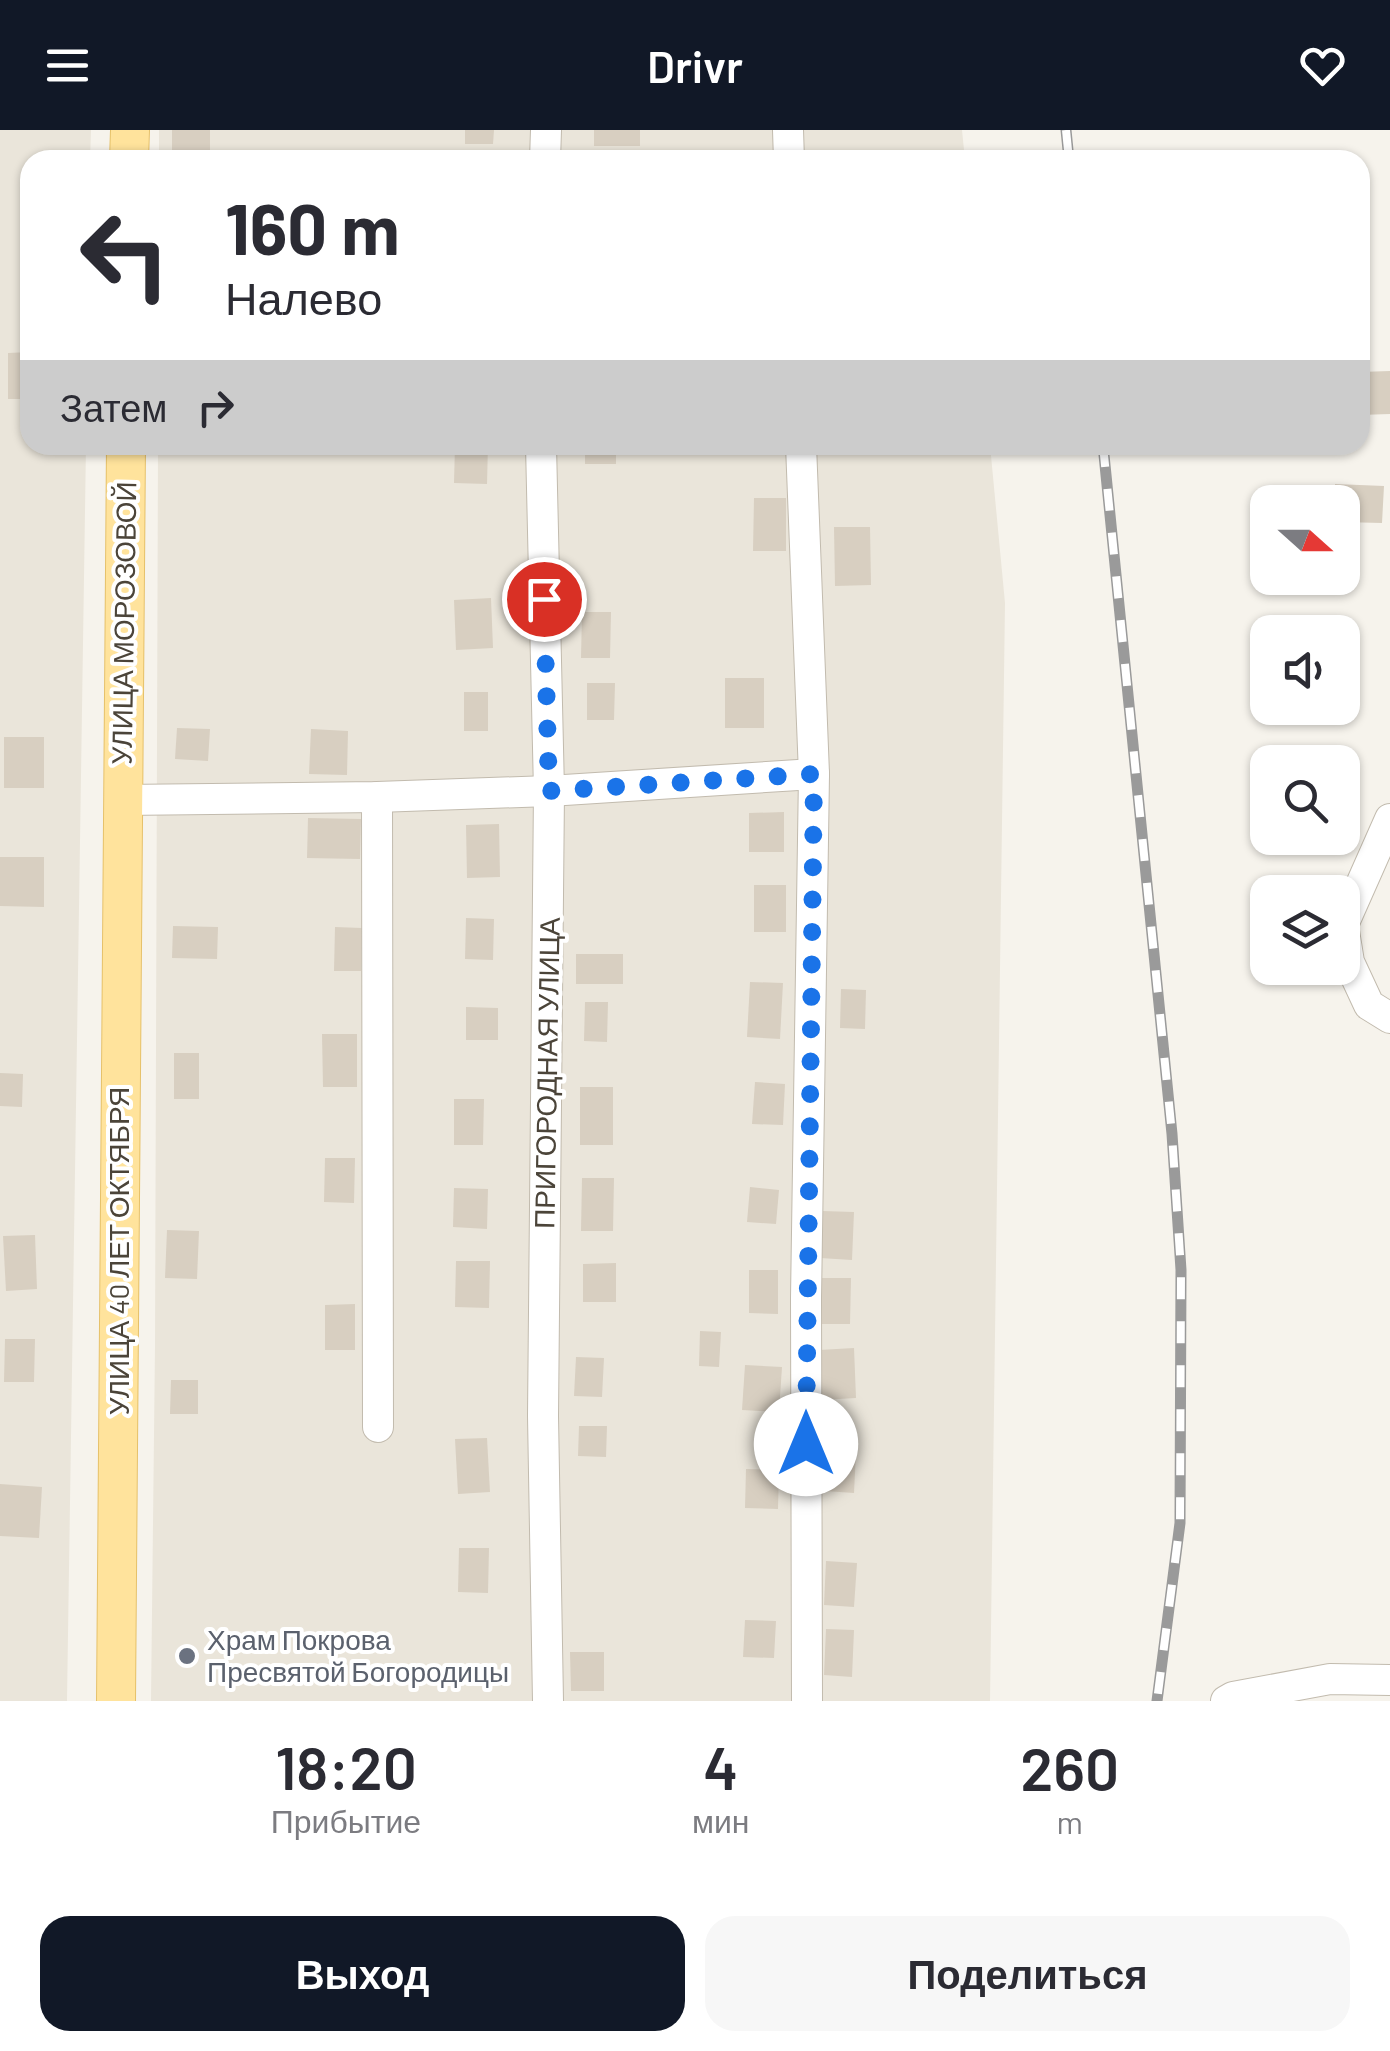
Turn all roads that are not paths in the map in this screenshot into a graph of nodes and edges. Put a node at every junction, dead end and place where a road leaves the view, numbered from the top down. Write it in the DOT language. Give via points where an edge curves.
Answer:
graph roads {
  1 [pos="126,455"];
  2 [pos="541,455"];
  3 [pos="801,455"];
  4 [pos="814,774"];
  5 [pos="549,791"];
  6 [pos="378,797"];
  7 [pos="122,800"];
  8 [pos="1390,818"];
  9 [pos="1390,1018"];
  10 [pos="378,1427"];
  11 [pos="1390,1680"];
  12 [pos="116,1701"];
  13 [pos="548,1701"];
  14 [pos="807,1701"];
  15 [pos="1226,1701"];
  1 -- 7 [label="main road, УЛИЦА МОРОЗОВОЙ"];
  2 -- 5 [label="street, ПРИГОРОДНАЯ УЛИЦА"];
  3 -- 4 [label="street"];
  4 -- 5 [label="street"];
  4 -- 14 [label="street"];
  5 -- 6 [label="street"];
  5 -- 13 [label="street, ПРИГОРОДНАЯ УЛИЦА" via="543,1416"];
  6 -- 7 [label="street"];
  6 -- 10 [label="street"];
  7 -- 12 [label="main road, УЛИЦА 40 ЛЕТ ОКТЯБРЯ"];
  8 -- 9 [label="street" via="1343,925 1349,962 1369,1005"];
  11 -- 15 [label="street" via="1330,1680"];
}
